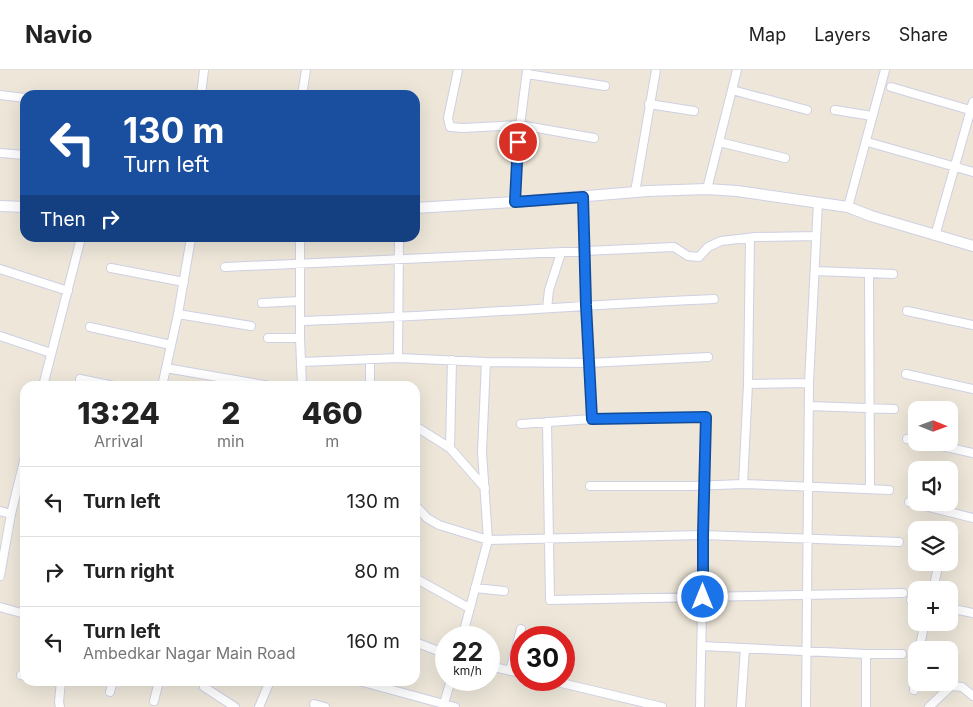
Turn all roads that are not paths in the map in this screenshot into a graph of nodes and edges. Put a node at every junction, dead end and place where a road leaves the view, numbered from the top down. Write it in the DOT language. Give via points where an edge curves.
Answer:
graph roads {
  1 [pos="204,70"];
  2 [pos="306,70"];
  3 [pos="656,70"];
  4 [pos="737,70"];
  5 [pos="885,70"];
  6 [pos="455,71"];
  7 [pos="527,72"];
  8 [pos="605,86"];
  9 [pos="891,87"];
  10 [pos="202,90"];
  11 [pos="303,90"];
  12 [pos="732,90"];
  13 [pos="0,95"];
  14 [pos="20,97"];
  15 [pos="649,104"];
  16 [pos="972,108"];
  17 [pos="806,110"];
  18 [pos="835,110"];
  19 [pos="694,111"];
  20 [pos="872,116"];
  21 [pos="520,125"];
  22 [pos="594,138"];
  23 [pos="719,142"];
  24 [pos="871,143"];
  25 [pos="0,153"];
  26 [pos="20,155"];
  27 [pos="785,158"];
  28 [pos="954,167"];
  29 [pos="973,172"];
  30 [pos="707,189"];
  31 [pos="635,192"];
  32 [pos="583,197"];
  33 [pos="515,202"];
  34 [pos="818,202"];
  35 [pos="0,206"];
  36 [pos="20,207"];
  37 [pos="848,207"];
  38 [pos="420,208"];
  39 [pos="816,236"];
  40 [pos="935,236"];
  41 [pos="750,238"];
  42 [pos="80,242"];
  43 [pos="190,242"];
  44 [pos="300,242"];
  45 [pos="399,242"];
  46 [pos="973,246"];
  47 [pos="584,251"];
  48 [pos="561,252"];
  49 [pos="398,261"];
  50 [pos="300,265"];
  51 [pos="111,268"];
  52 [pos="225,268"];
  53 [pos="0,269"];
  54 [pos="815,271"];
  55 [pos="869,273"];
  56 [pos="893,274"];
  57 [pos="184,282"];
  58 [pos="68,290"];
  59 [pos="714,299"];
  60 [pos="300,301"];
  61 [pos="262,303"];
  62 [pos="586,305"];
  63 [pos="547,308"];
  64 [pos="908,311"];
  65 [pos="178,314"];
  66 [pos="398,318"];
  67 [pos="300,321"];
  68 [pos="973,325"];
  69 [pos="251,326"];
  70 [pos="90,327"];
  71 [pos="0,336"];
  72 [pos="268,338"];
  73 [pos="300,338"];
  74 [pos="171,345"];
  75 [pos="51,353"];
  76 [pos="708,357"];
  77 [pos="398,358"];
  78 [pos="370,360"];
  79 [pos="452,360"];
  80 [pos="302,362"];
  81 [pos="486,362"];
  82 [pos="589,363"];
  83 [pos="166,368"];
  84 [pos="906,374"];
  85 [pos="80,379"];
  86 [pos="44,381"];
  87 [pos="90,381"];
  88 [pos="163,381"];
  89 [pos="241,381"];
  90 [pos="302,381"];
  91 [pos="370,381"];
  92 [pos="809,383"];
  93 [pos="748,384"];
  94 [pos="973,389"];
  95 [pos="809,406"];
  96 [pos="870,409"];
  97 [pos="894,409"];
  98 [pos="592,419"];
  99 [pos="547,422"];
  100 [pos="521,424"];
  101 [pos="420,429"];
  102 [pos="450,448"];
  103 [pos="958,450"];
  104 [pos="973,454"];
  105 [pos="20,477"];
  106 [pos="743,484"];
  107 [pos="590,486"];
  108 [pos="704,486"];
  109 [pos="809,487"];
  110 [pos="485,488"];
  111 [pos="870,489"];
  112 [pos="889,490"];
  113 [pos="420,510"];
  114 [pos="0,511"];
  115 [pos="945,511"];
  116 [pos="11,514"];
  117 [pos="973,518"];
  118 [pos="703,535"];
  119 [pos="808,539"];
  120 [pos="488,540"];
  121 [pos="550,540"];
  122 [pos="899,542"];
  123 [pos="0,576"];
  124 [pos="420,581"];
  125 [pos="476,588"];
  126 [pos="504,591"];
  127 [pos="903,593"];
  128 [pos="807,594"];
  129 [pos="703,597"];
  130 [pos="0,607"];
  131 [pos="469,608"];
  132 [pos="958,610"];
  133 [pos="20,613"];
  134 [pos="973,613"];
  135 [pos="465,626"];
  136 [pos="420,644"];
  137 [pos="702,646"];
  138 [pos="745,648"];
  139 [pos="435,650"];
  140 [pos="807,651"];
  141 [pos="866,654"];
  142 [pos="902,654"];
  143 [pos="500,669"];
  144 [pos="510,671"];
  145 [pos="61,686"];
  146 [pos="112,686"];
  147 [pos="158,686"];
  148 [pos="204,686"];
  149 [pos="268,686"];
  150 [pos="377,686"];
  151 [pos="575,687"];
  152 [pos="448,691"];
  153 [pos="110,692"];
  154 [pos="973,696"];
  155 [pos="154,701"];
  156 [pos="314,704"];
  157 [pos="444,705"];
  158 [pos="648,705"];
  159 [pos="741,706"];
  160 [pos="60,707"];
  161 [pos="235,707"];
  162 [pos="259,707"];
  163 [pos="325,707"];
  164 [pos="455,707"];
  165 [pos="662,707"];
  166 [pos="700,707"];
  167 [pos="806,707"];
  168 [pos="866,707"];
  169 [pos="928,707"];
  1 -- 10 [label="street"];
  2 -- 11 [label="street"];
  3 -- 15 [label="street"];
  4 -- 12 [label="street"];
  5 -- 20 [label="street"];
  6 -- 21 [label="street" via="448,118 450,127"];
  7 -- 8 [label="street"];
  7 -- 21 [label="street"];
  9 -- 16 [label="street"];
  12 -- 17 [label="street"];
  12 -- 23 [label="street"];
  13 -- 14 [label="street"];
  15 -- 19 [label="street"];
  15 -- 31 [label="street"];
  16 -- 28 [label="street"];
  18 -- 20 [label="street"];
  20 -- 37 [label="street"];
  21 -- 22 [label="street"];
  21 -- 33 [label="street"];
  23 -- 27 [label="street"];
  23 -- 30 [label="street"];
  24 -- 28 [label="street"];
  25 -- 26 [label="street"];
  28 -- 29 [label="street"];
  28 -- 40 [label="street"];
  30 -- 31 [label="street"];
  30 -- 34 [label="street"];
  31 -- 32 [label="street"];
  32 -- 33 [label="street"];
  32 -- 47 [label="street"];
  33 -- 38 [label="street"];
  34 -- 37 [label="street"];
  34 -- 39 [label="street"];
  35 -- 36 [label="street"];
  37 -- 40 [label="street"];
  39 -- 41 [label="street"];
  39 -- 54 [label="street"];
  40 -- 46 [label="street"];
  41 -- 47 [label="street" via="721,241 708,247 699,257 688,256 674,247"];
  41 -- 93 [label="street"];
  42 -- 58 [label="street"];
  43 -- 57 [label="street"];
  44 -- 50 [label="street"];
  45 -- 49 [label="street"];
  47 -- 48 [label="street"];
  47 -- 62 [label="street"];
  48 -- 49 [label="street"];
  48 -- 63 [label="street"];
  49 -- 50 [label="street"];
  49 -- 66 [label="street"];
  50 -- 52 [label="street"];
  50 -- 60 [label="street"];
  51 -- 57 [label="street"];
  53 -- 58 [label="street"];
  54 -- 55 [label="street"];
  54 -- 92 [label="street"];
  55 -- 56 [label="street"];
  55 -- 96 [label="street"];
  57 -- 65 [label="street"];
  58 -- 75 [label="street"];
  59 -- 62 [label="street"];
  60 -- 61 [label="street"];
  60 -- 67 [label="street"];
  62 -- 63 [label="street"];
  62 -- 82 [label="street"];
  63 -- 66 [label="street"];
  64 -- 68 [label="street"];
  65 -- 69 [label="street"];
  65 -- 74 [label="street"];
  66 -- 67 [label="street"];
  66 -- 77 [label="street"];
  67 -- 73 [label="street"];
  70 -- 74 [label="street"];
  71 -- 75 [label="street"];
  72 -- 73 [label="street"];
  73 -- 80 [label="street"];
  74 -- 83 [label="street"];
  75 -- 86 [label="street"];
  76 -- 82 [label="street"];
  77 -- 78 [label="street"];
  77 -- 79 [label="street"];
  78 -- 80 [label="street"];
  78 -- 91 [label="street"];
  79 -- 81 [label="street"];
  79 -- 102 [label="street"];
  80 -- 90 [label="street"];
  81 -- 82 [label="street"];
  81 -- 110 [label="street" via="482,452"];
  82 -- 98 [label="street"];
  83 -- 88 [label="street"];
  83 -- 89 [label="street"];
  84 -- 94 [label="street"];
  85 -- 87 [label="street"];
  92 -- 93 [label="street"];
  92 -- 95 [label="street"];
  93 -- 106 [label="street"];
  95 -- 96 [label="street"];
  95 -- 109 [label="street"];
  96 -- 97 [label="street"];
  96 -- 111 [label="street"];
  98 -- 99 [label="street"];
  98 -- 108 [label="street" via="706,417"];
  99 -- 100 [label="street"];
  99 -- 121 [label="street"];
  101 -- 102 [label="street"];
  102 -- 110 [label="street"];
  103 -- 104 [label="street"];
  105 -- 116 [label="street"];
  106 -- 108 [label="street"];
  106 -- 109 [label="street"];
  107 -- 108 [label="street"];
  108 -- 118 [label="street"];
  109 -- 111 [label="street"];
  109 -- 119 [label="street"];
  110 -- 120 [label="street"];
  111 -- 112 [label="street"];
  113 -- 120 [label="street" via="439,525"];
  114 -- 116 [label="street"];
  115 -- 117 [label="street"];
  116 -- 123 [label="street"];
  118 -- 119 [label="street"];
  118 -- 121 [label="street"];
  118 -- 129 [label="street"];
  119 -- 122 [label="street"];
  119 -- 128 [label="street"];
  120 -- 121 [label="street"];
  120 -- 125 [label="street"];
  121 -- 129 [label="street" via="550,600"];
  124 -- 131 [label="street"];
  125 -- 126 [label="street"];
  125 -- 131 [label="street"];
  127 -- 128 [label="street"];
  128 -- 129 [label="street"];
  128 -- 140 [label="street"];
  129 -- 137 [label="street"];
  130 -- 133 [label="street"];
  131 -- 135 [label="street"];
  132 -- 134 [label="street"];
  136 -- 139 [label="street"];
  137 -- 138 [label="street"];
  137 -- 166 [label="street"];
  138 -- 140 [label="street"];
  138 -- 159 [label="street"];
  140 -- 141 [label="street"];
  140 -- 167 [label="street"];
  141 -- 142 [label="street"];
  141 -- 168 [label="street"];
  143 -- 144 [label="street"];
  145 -- 160 [label="street"];
  146 -- 153 [label="street"];
  147 -- 155 [label="street"];
  148 -- 161 [label="street"];
  149 -- 162 [label="street"];
  150 -- 157 [label="street"];
  151 -- 158 [label="street"];
  152 -- 157 [label="street"];
  154 -- 169 [label="street" via="962,687 951,686"];
  156 -- 163 [label="street"];
  157 -- 164 [label="street"];
  158 -- 165 [label="street"];
}
